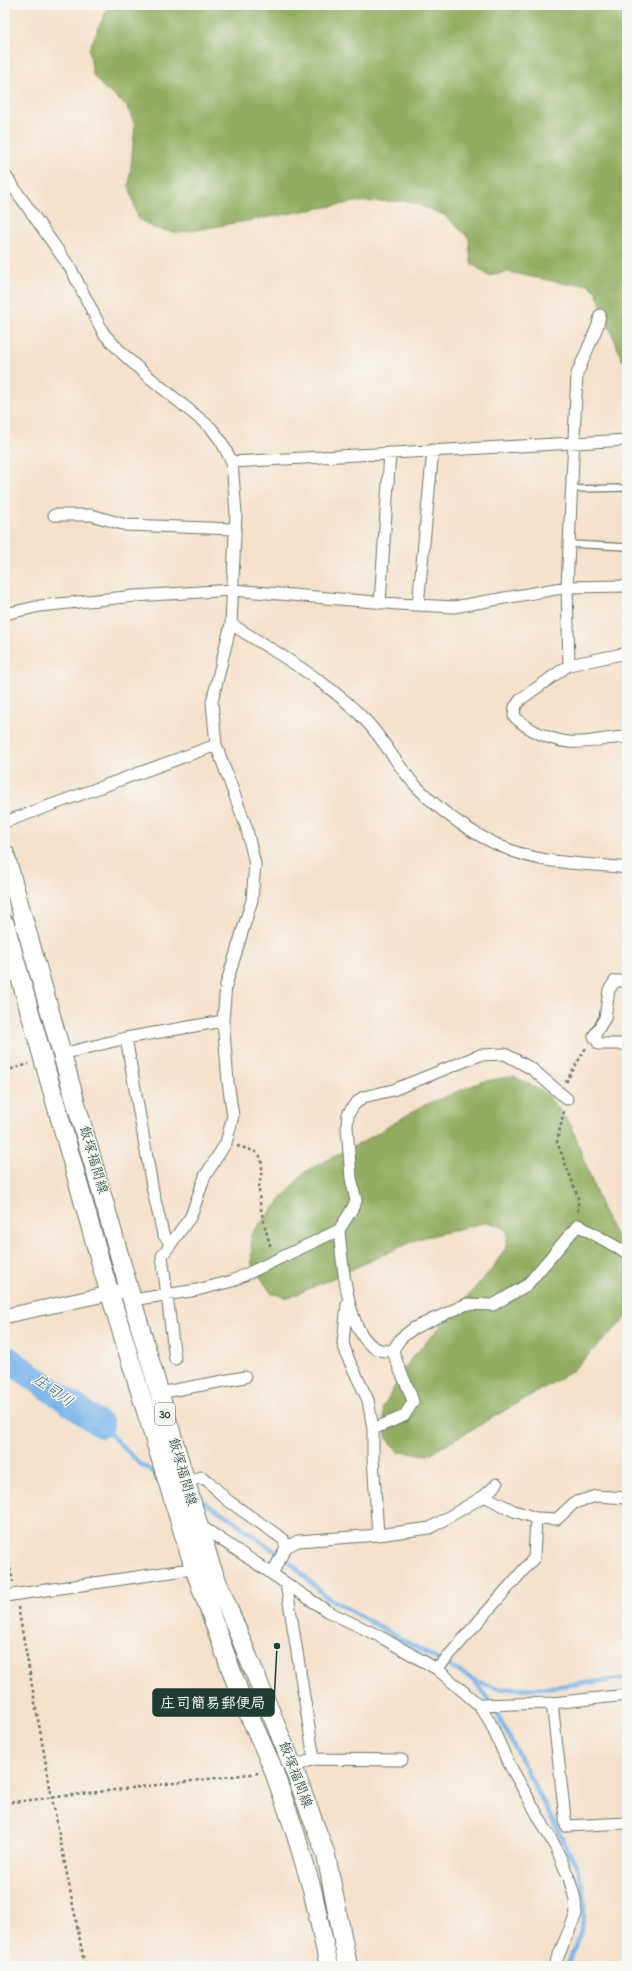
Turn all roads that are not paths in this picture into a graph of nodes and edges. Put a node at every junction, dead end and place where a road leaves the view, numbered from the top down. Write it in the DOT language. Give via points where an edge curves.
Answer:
graph roads {
  1 [pos="5,175"];
  2 [pos="600,315"];
  3 [pos="627,440"];
  4 [pos="574,442"];
  5 [pos="433,450"];
  6 [pos="390,453"];
  7 [pos="232,462"];
  8 [pos="627,488"];
  9 [pos="572,489"];
  10 [pos="54,515"];
  11 [pos="235,528"];
  12 [pos="569,544"];
  13 [pos="627,547"];
  14 [pos="627,586"];
  15 [pos="567,587"];
  16 [pos="233,590"];
  17 [pos="380,603"];
  18 [pos="418,605"];
  19 [pos="5,614"];
  20 [pos="231,624"];
  21 [pos="627,653"];
  22 [pos="569,665"];
  23 [pos="627,737"];
  24 [pos="216,745"];
  25 [pos="5,822"];
  26 [pos="5,854"];
  27 [pos="627,868"];
  28 [pos="5,924"];
  29 [pos="627,981"];
  30 [pos="223,1021"];
  31 [pos="126,1038"];
  32 [pos="627,1044"];
  33 [pos="62,1054"];
  34 [pos="563,1096"];
  35 [pos="338,1230"];
  36 [pos="171,1244"];
  37 [pos="627,1253"];
  38 [pos="110,1294"];
  39 [pos="131,1294"];
  40 [pos="166,1295"];
  41 [pos="348,1299"];
  42 [pos="5,1316"];
  43 [pos="393,1350"];
  44 [pos="175,1359"];
  45 [pos="245,1377"];
  46 [pos="159,1393"];
  47 [pos="373,1429"];
  48 [pos="186,1484"];
  49 [pos="498,1484"];
  50 [pos="626,1495"];
  51 [pos="484,1496"];
  52 [pos="536,1518"];
  53 [pos="198,1523"];
  54 [pos="378,1535"];
  55 [pos="286,1547"];
  56 [pos="202,1567"];
  57 [pos="272,1574"];
  58 [pos="286,1584"];
  59 [pos="10,1596"];
  60 [pos="437,1669"];
  61 [pos="627,1694"];
  62 [pos="552,1703"];
  63 [pos="480,1705"];
  64 [pos="314,1759"];
  65 [pos="402,1760"];
  66 [pos="293,1767"];
  67 [pos="627,1823"];
  68 [pos="329,1966"];
  69 [pos="348,1966"];
  70 [pos="554,1966"];
  1 -- 7 [label="street" via="71,269 104,334 122,354 211,428"];
  2 -- 4 [label="street" via="577,374"];
  3 -- 4 [label="street"];
  4 -- 5 [label="street"];
  4 -- 9 [label="street"];
  5 -- 6 [label="street"];
  5 -- 18 [label="street"];
  6 -- 7 [label="street"];
  6 -- 17 [label="street"];
  7 -- 11 [label="street"];
  8 -- 9 [label="lane"];
  9 -- 12 [label="street"];
  10 -- 11 [label="street" via="91,515 126,525"];
  11 -- 16 [label="street"];
  12 -- 13 [label="lane"];
  12 -- 15 [label="street"];
  14 -- 15 [label="street"];
  15 -- 18 [label="street" via="454,607"];
  15 -- 22 [label="street"];
  16 -- 17 [label="street"];
  16 -- 19 [label="street" via="111,598 40,606"];
  16 -- 20 [label="street"];
  17 -- 18 [label="street"];
  20 -- 24 [label="street" via="212,702"];
  20 -- 27 [label="street" via="304,670 344,700 390,750 415,786 447,814 477,833 507,849 544,860"];
  21 -- 22 [label="street"];
  22 -- 23 [label="street" via="521,699 515,707 514,716 521,724 569,742"];
  24 -- 25 [label="street"];
  24 -- 30 [label="street" via="246,826 255,864 252,900 226,985"];
  26 -- 33 [label="main road, 飯塚福間線 / 30"];
  28 -- 38 [label="main road, 飯塚福間線 / 30"];
  29 -- 32 [label="street" via="615,981 609,990 605,1018 594,1036 599,1044"];
  30 -- 31 [label="street"];
  30 -- 36 [label="street" via="233,1116 226,1143 205,1176 191,1216"];
  31 -- 33 [label="street"];
  31 -- 36 [label="street" via="153,1191 163,1234"];
  33 -- 39 [label="main road, 飯塚福間線 / 30"];
  34 -- 35 [label="street" via="532,1069 505,1054 480,1055 393,1090 363,1097 348,1114 347,1127 351,1178 356,1200"];
  35 -- 40 [label="street" via="232,1281"];
  35 -- 41 [label="street"];
  36 -- 40 [label="street" via="162,1256"];
  37 -- 43 [label="street" via="578,1225 527,1285 493,1305 467,1304 414,1328 401,1338"];
  38 -- 39 [label="street"];
  38 -- 42 [label="street"];
  38 -- 56 [label="main road, 飯塚福間線 / 30"];
  39 -- 40 [label="street"];
  39 -- 46 [label="main road, 飯塚福間線 / 30"];
  40 -- 44 [label="street"];
  41 -- 43 [label="street" via="366,1342 375,1349 385,1352"];
  41 -- 47 [label="street" via="343,1343 368,1400"];
  43 -- 47 [label="street" via="396,1365 410,1388 413,1402 404,1416"];
  45 -- 46 [label="street"];
  46 -- 48 [label="main road, 飯塚福間線 / 30"];
  47 -- 54 [label="street"];
  48 -- 53 [label="main road, 飯塚福間線 / 30"];
  48 -- 55 [label="street" via="201,1477 208,1481 226,1500 283,1539"];
  49 -- 51 [label="street"];
  50 -- 52 [label="street" via="596,1496 574,1503 557,1519"];
  51 -- 52 [label="street" via="514,1511"];
  51 -- 54 [label="street" via="430,1528"];
  52 -- 60 [label="street" via="534,1558"];
  53 -- 56 [label="main road, 飯塚福間線 / 30"];
  53 -- 57 [label="street"];
  54 -- 55 [label="street" via="298,1541"];
  55 -- 57 [label="street"];
  56 -- 59 [label="street"];
  56 -- 66 [label="main road, 飯塚福間線 / 30"];
  56 -- 68 [label="main road, 飯塚福間線 / 30" via="241,1697 274,1772 300,1846"];
  57 -- 58 [label="street"];
  58 -- 60 [label="street" via="327,1611 380,1636"];
  58 -- 64 [label="street"];
  60 -- 63 [label="street"];
  61 -- 62 [label="street"];
  62 -- 63 [label="street"];
  62 -- 67 [label="street" via="566,1826"];
  63 -- 70 [label="street" via="556,1848 575,1899 576,1914"];
  64 -- 65 [label="street"];
  64 -- 66 [label="street"];
  66 -- 69 [label="main road, 飯塚福間線 / 30" via="326,1855"];
}
